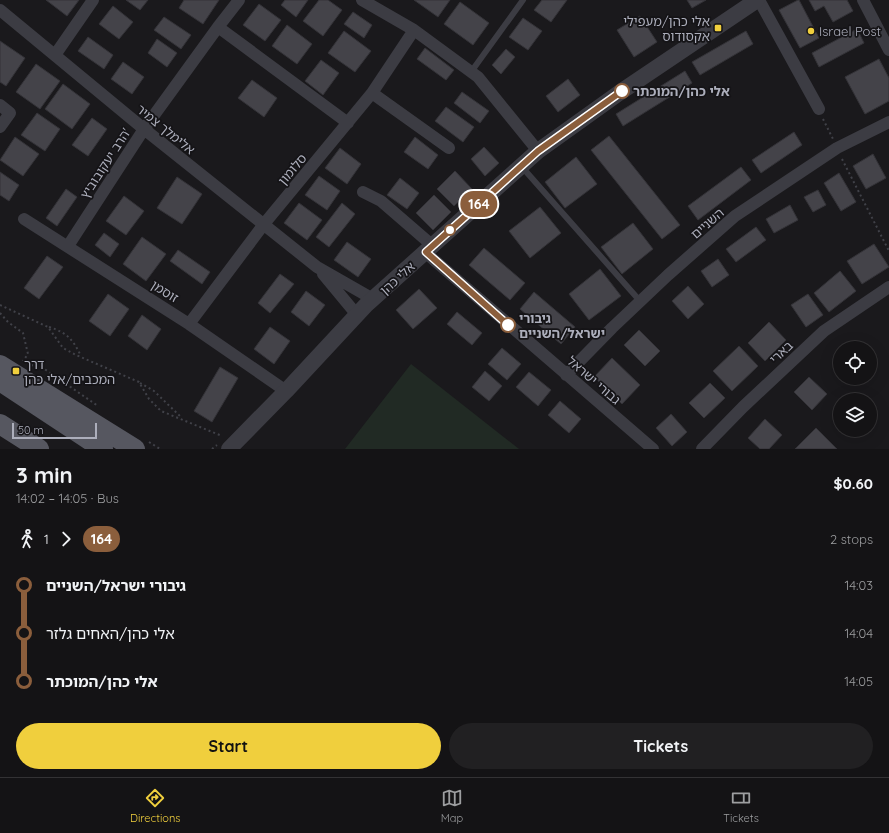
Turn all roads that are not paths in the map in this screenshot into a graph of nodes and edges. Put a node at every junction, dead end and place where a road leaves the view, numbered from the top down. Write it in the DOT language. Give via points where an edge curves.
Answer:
graph roads {
  1 [pos="93,0"];
  2 [pos="239,0"];
  3 [pos="362,0"];
  4 [pos="522,0"];
  5 [pos="758,0"];
  6 [pos="863,0"];
  7 [pos="0,10"];
  8 [pos="218,27"];
  9 [pos="414,30"];
  10 [pos="889,50"];
  11 [pos="55,55"];
  12 [pos="471,72"];
  13 [pos="372,93"];
  14 [pos="0,106"];
  15 [pos="819,109"];
  16 [pos="889,122"];
  17 [pos="348,123"];
  18 [pos="0,127"];
  19 [pos="144,129"];
  20 [pos="449,148"];
  21 [pos="538,151"];
  22 [pos="521,166"];
  23 [pos="363,192"];
  24 [pos="24,219"];
  25 [pos="264,224"];
  26 [pos="68,246"];
  27 [pos="429,249"];
  28 [pos="317,266"];
  29 [pos="889,287"];
  30 [pos="373,299"];
  31 [pos="640,301"];
  32 [pos="357,315"];
  33 [pos="190,324"];
  34 [pos="0,365"];
  35 [pos="566,375"];
  36 [pos="0,382"];
  37 [pos="286,391"];
  38 [pos="0,424"];
  39 [pos="232,446"];
  40 [pos="90,447"];
  41 [pos="39,449"];
  42 [pos="135,449"];
  43 [pos="653,449"];
  44 [pos="702,449"];
  1 -- 11 [label="street"];
  2 -- 8 [label="street, הרב יעקובוביץ'"];
  3 -- 9 [label="street"];
  4 -- 12 [label="lane"];
  5 -- 15 [label="street"];
  5 -- 21 [label="street, אלי כהן"];
  6 -- 10 [label="street"];
  7 -- 11 [label="street, אלימלך צמיר"];
  8 -- 17 [label="street"];
  8 -- 19 [label="street, הרב יעקובוביץ'"];
  9 -- 12 [label="street"];
  9 -- 13 [label="street, סלומון"];
  11 -- 19 [label="street, אלימלך צמיר"];
  12 -- 21 [label="street" via="478,77"];
  13 -- 17 [label="street, סלומון"];
  13 -- 20 [label="street"];
  14 -- 18 [label="street" via="10,113"];
  16 -- 31 [label="street, השניים" via="837,148 736,216"];
  17 -- 25 [label="street, סלומון"];
  19 -- 25 [label="street, אלימלך צמיר"];
  19 -- 26 [label="street, הרב יעקובוביץ'"];
  21 -- 22 [label="street, אלי כהן"];
  22 -- 27 [label="street, אלי כהן"];
  22 -- 31 [label="lane"];
  23 -- 27 [label="street, גבורי ישראל" via="381,201"];
  24 -- 26 [label="street, זוסמן"];
  25 -- 28 [label="street, אלימלך צמיר"];
  25 -- 33 [label="street, סלומון"];
  26 -- 33 [label="street, זוסמן"];
  27 -- 30 [label="street, אלי כהן"];
  27 -- 35 [label="street, גבורי ישראל"];
  28 -- 30 [label="street, אלימלך צמיר"];
  28 -- 32 [label="street, אלימלך צמיר"];
  29 -- 44 [label="street, בארי" via="824,331"];
  30 -- 32 [label="street, אלי כהן"];
  31 -- 35 [label="street, השניים"];
  32 -- 37 [label="street, אלי כהן"];
  33 -- 37 [label="street, זוסמן"];
  34 -- 42 [label="main road"];
  35 -- 43 [label="street, גבורי ישראל"];
  36 -- 40 [label="main road"];
  37 -- 39 [label="street, אלי כהן"];
  38 -- 41 [label="main road"];
}
